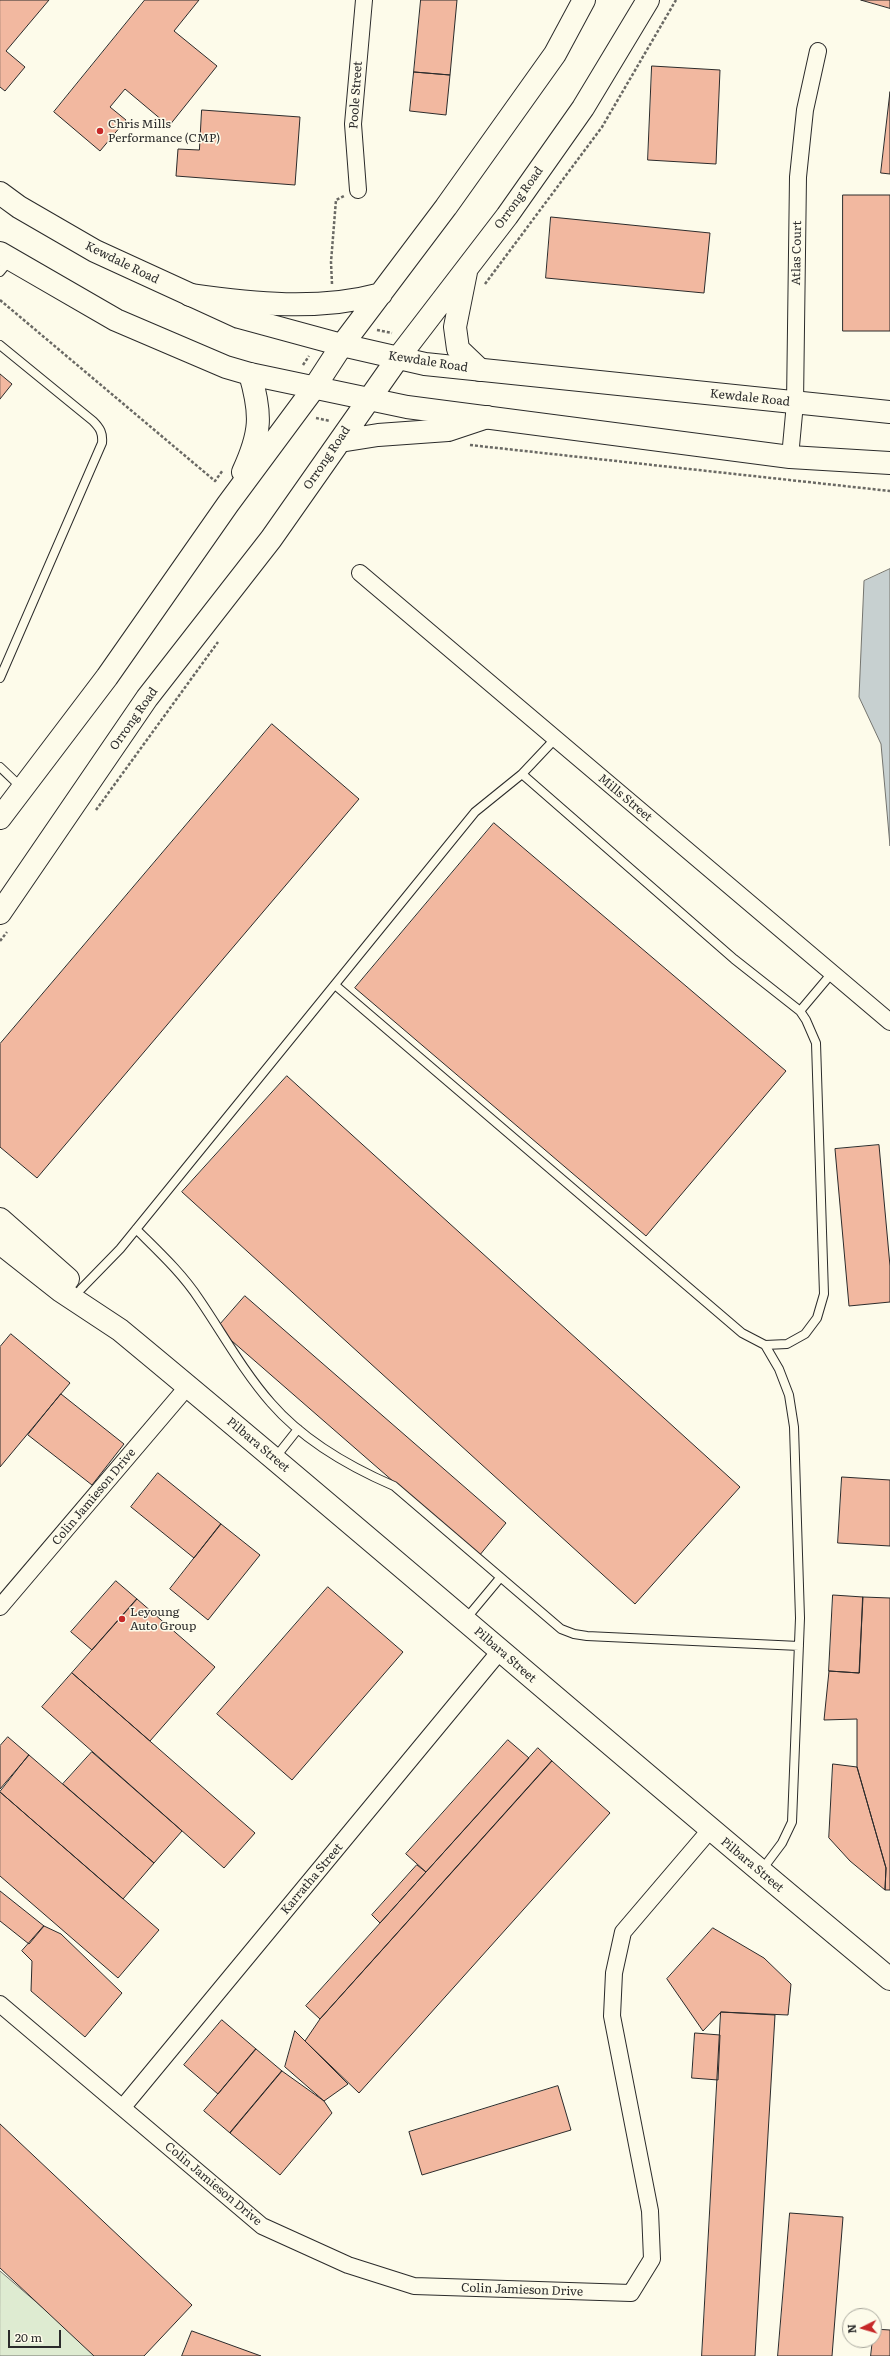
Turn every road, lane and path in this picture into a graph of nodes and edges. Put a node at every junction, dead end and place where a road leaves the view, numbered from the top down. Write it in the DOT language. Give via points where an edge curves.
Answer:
graph roads {
  1 [pos="364,0"];
  2 [pos="584,0"];
  3 [pos="648,0"];
  4 [pos="676,0"];
  5 [pos="818,51"];
  6 [pos="358,190"];
  7 [pos="0,193"];
  8 [pos="3,262"];
  9 [pos="467,267"];
  10 [pos="481,289"];
  11 [pos="381,294"];
  12 [pos="190,295"];
  13 [pos="0,300"];
  14 [pos="333,304"];
  15 [pos="357,326"];
  16 [pos="413,338"];
  17 [pos="319,339"];
  18 [pos="0,345"];
  19 [pos="342,345"];
  20 [pos="398,358"];
  21 [pos="480,370"];
  22 [pos="250,374"];
  23 [pos="292,383"];
  24 [pos="314,388"];
  25 [pos="368,400"];
  26 [pos="795,403"];
  27 [pos="890,412"];
  28 [pos="487,417"];
  29 [pos="340,441"];
  30 [pos="467,444"];
  31 [pos="790,457"];
  32 [pos="890,463"];
  33 [pos="226,466"];
  34 [pos="890,491"];
  35 [pos="228,504"];
  36 [pos="360,573"];
  37 [pos="219,640"];
  38 [pos="0,678"];
  39 [pos="555,739"];
  40 [pos="0,767"];
  41 [pos="522,774"];
  42 [pos="22,789"];
  43 [pos="94,813"];
  44 [pos="0,818"];
  45 [pos="5,921"];
  46 [pos="0,941"];
  47 [pos="832,973"];
  48 [pos="335,986"];
  49 [pos="800,1011"];
  50 [pos="890,1022"];
  51 [pos="0,1219"];
  52 [pos="136,1229"];
  53 [pos="0,1243"];
  54 [pos="81,1289"];
  55 [pos="120,1330"];
  56 [pos="765,1345"];
  57 [pos="188,1386"];
  58 [pos="298,1429"];
  59 [pos="274,1460"];
  60 [pos="500,1578"];
  61 [pos="0,1607"];
  62 [pos="465,1620"];
  63 [pos="799,1646"];
  64 [pos="500,1651"];
  65 [pos="710,1830"];
  66 [pos="760,1872"];
  67 [pos="890,1979"];
  68 [pos="0,2004"];
  69 [pos="123,2107"];
  1 -- 6 [label="street, Poole Street" via="353,124"];
  2 -- 11 [label="main road" via="555,54"];
  3 -- 9 [label="main road, Orrong Road" via="583,108 507,216"];
  4 -- 10 [label="path" via="602,127"];
  5 -- 26 [label="street, Atlas Court" via="805,110 798,177"];
  6 -- 14 [label="path" via="336,200 331,262"];
  7 -- 12 [label="main road, Kewdale Road" via="19,207 95,251"];
  8 -- 22 [label="main road" via="116,320 226,367"];
  9 -- 16 [label="main road, Orrong Road"];
  9 -- 21 [label="main road" via="455,327 458,349"];
  11 -- 14 [label="main road"];
  11 -- 15 [label="main road"];
  12 -- 14 [label="main road" via="248,303"];
  12 -- 17 [label="main road, Kewdale Road" via="239,317"];
  13 -- 33 [label="path" via="215,482"];
  15 -- 16 [label="path"];
  15 -- 19 [label="main road"];
  16 -- 20 [label="main road, Orrong Road"];
  17 -- 19 [label="main road, Kewdale Road"];
  17 -- 23 [label="path"];
  18 -- 38 [label="lane" via="93,421 101,429 102,443"];
  19 -- 20 [label="main road, Kewdale Road"];
  19 -- 24 [label="main road"];
  20 -- 21 [label="main road, Kewdale Road" via="425,364"];
  20 -- 25 [label="main road, Orrong Road"];
  21 -- 26 [label="main road, Kewdale Road"];
  22 -- 23 [label="main road"];
  22 -- 35 [label="main road" via="258,402 259,426 251,455"];
  23 -- 24 [label="main road"];
  24 -- 25 [label="main road"];
  24 -- 35 [label="main road"];
  25 -- 28 [label="main road"];
  25 -- 29 [label="main road, Orrong Road"];
  26 -- 27 [label="main road, Kewdale Road"];
  26 -- 31 [label="street, Atlas Court"];
  28 -- 29 [label="main road" via="448,430 378,435"];
  28 -- 31 [label="main road"];
  29 -- 45 [label="main road, Orrong Road" via="271,539 147,698"];
  30 -- 34 [label="path"];
  31 -- 32 [label="main road"];
  35 -- 42 [label="main road" via="107,677"];
  36 -- 39 [label="street, Mills Street"];
  37 -- 43 [label="path"];
  39 -- 41 [label="lane"];
  39 -- 47 [label="street, Mills Street"];
  40 -- 42 [label="lane"];
  41 -- 48 [label="lane" via="475,812"];
  41 -- 49 [label="lane" via="734,959"];
  42 -- 44 [label="main road"];
  45 -- 46 [label="path"];
  47 -- 49 [label="lane"];
  47 -- 50 [label="street, Mills Street"];
  48 -- 52 [label="lane"];
  48 -- 56 [label="lane" via="742,1333"];
  49 -- 56 [label="lane" via="816,1043 824,1294 817,1318 805,1334 787,1344"];
  51 -- 54 [label="main road, Pilbara Street"];
  52 -- 54 [label="lane"];
  52 -- 58 [label="lane" via="184,1278 254,1382 272,1405"];
  53 -- 55 [label="main road, Pilbara Street" via="61,1291"];
  54 -- 55 [label="main road, Pilbara Street"];
  55 -- 57 [label="main road, Pilbara Street"];
  56 -- 63 [label="lane" via="779,1369 789,1395 794,1427"];
  57 -- 59 [label="main road, Pilbara Street"];
  57 -- 61 [label="street, Colin Jamieson Drive"];
  58 -- 59 [label="lane"];
  58 -- 60 [label="lane" via="345,1462 394,1486"];
  59 -- 62 [label="main road, Pilbara Street"];
  60 -- 62 [label="lane"];
  60 -- 63 [label="lane" via="561,1629 574,1634"];
  62 -- 64 [label="main road, Pilbara Street"];
  63 -- 66 [label="lane" via="792,1822 782,1843"];
  64 -- 65 [label="main road, Pilbara Street"];
  64 -- 69 [label="street, Karratha Street"];
  65 -- 66 [label="main road, Pilbara Street"];
  65 -- 69 [label="street, Colin Jamieson Drive" via="623,1932 614,1973 612,2016 650,2211 652,2259 631,2294 414,2286 348,2265 262,2226"];
  66 -- 67 [label="main road, Pilbara Street"];
  68 -- 69 [label="street, Colin Jamieson Drive"];
}
